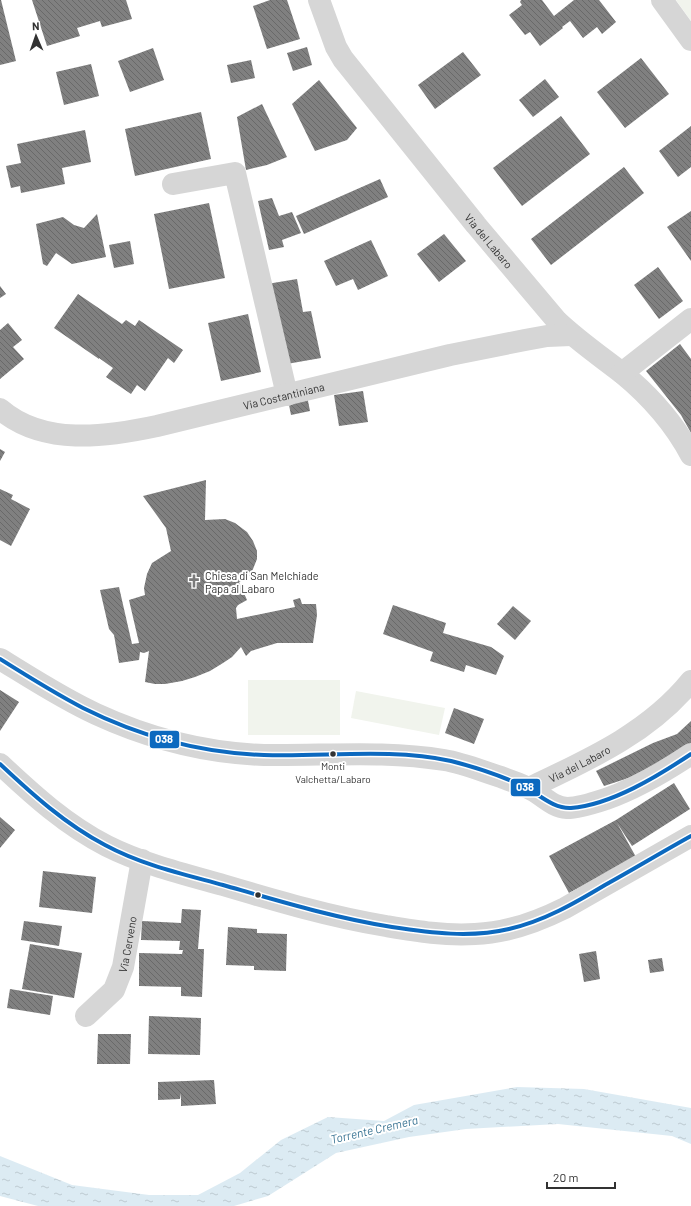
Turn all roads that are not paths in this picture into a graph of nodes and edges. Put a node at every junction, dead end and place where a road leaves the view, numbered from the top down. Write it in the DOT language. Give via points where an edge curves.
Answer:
graph roads {
  1 [pos="318,0"];
  2 [pos="662,0"];
  3 [pos="691,40"];
  4 [pos="173,184"];
  5 [pos="691,319"];
  6 [pos="571,335"];
  7 [pos="622,373"];
  8 [pos="287,395"];
  9 [pos="0,409"];
  10 [pos="691,455"];
  11 [pos="0,659"];
  12 [pos="691,681"];
  13 [pos="691,754"];
  14 [pos="0,764"];
  15 [pos="529,788"];
  16 [pos="691,836"];
  17 [pos="142,860"];
  18 [pos="86,1016"];
  1 -- 6 [label="street, Via del Labaro" via="343,59 476,225"];
  2 -- 3 [label="street"];
  4 -- 8 [label="street" via="235,173"];
  5 -- 7 [label="street"];
  6 -- 7 [label="street, Via del Labaro"];
  6 -- 8 [label="street, Via Costantiniana" via="540,337 479,349"];
  7 -- 10 [label="street, Via del Labaro" via="673,425"];
  8 -- 9 [label="street, Via Costantiniana" via="140,429 89,435 70,435 32,428 15,421"];
  11 -- 15 [label="street" via="95,714 167,740 210,750 264,755 374,755 445,760"];
  12 -- 15 [label="street, Via del Labaro" via="669,705 636,732 592,758"];
  13 -- 15 [label="street" via="635,788 581,806 566,808 554,805"];
  14 -- 17 [label="street" via="34,796 78,830"];
  16 -- 17 [label="street" via="555,913 520,926 474,934 421,932 340,917 275,901"];
  17 -- 18 [label="street, Via Cerveno" via="123,967 114,990"];
}
